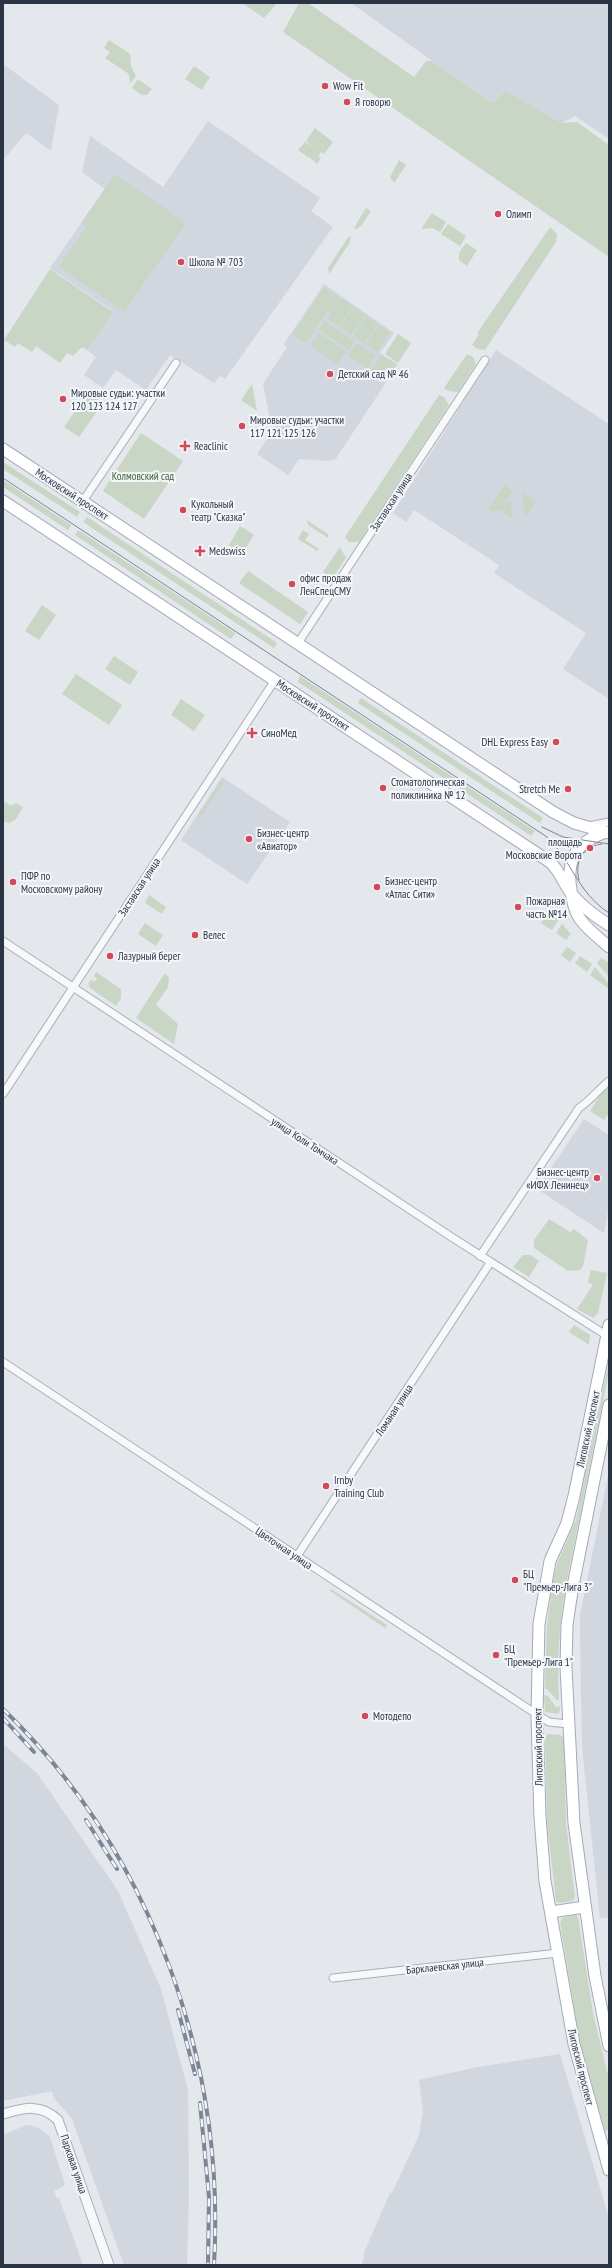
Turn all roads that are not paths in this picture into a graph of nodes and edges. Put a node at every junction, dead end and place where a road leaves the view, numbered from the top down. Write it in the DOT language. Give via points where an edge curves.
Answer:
graph roads {
  1 [pos="485,360"];
  2 [pos="176,363"];
  3 [pos="3,449"];
  4 [pos="3,500"];
  5 [pos="83,501"];
  6 [pos="298,643"];
  7 [pos="275,680"];
  8 [pos="608,829"];
  9 [pos="571,894"];
  10 [pos="609,925"];
  11 [pos="3,941"];
  12 [pos="609,947"];
  13 [pos="73,988"];
  14 [pos="609,1081"];
  15 [pos="3,1094"];
  16 [pos="480,1256"];
  17 [pos="490,1263"];
  18 [pos="609,1325"];
  19 [pos="608,1337"];
  20 [pos="3,1362"];
  21 [pos="609,1405"];
  22 [pos="297,1556"];
  23 [pos="537,1715"];
  24 [pos="569,1724"];
  25 [pos="585,1907"];
  26 [pos="551,1912"];
  27 [pos="558,1953"];
  28 [pos="332,1978"];
  29 [pos="609,2046"];
  30 [pos="3,2114"];
  31 [pos="606,2149"];
  32 [pos="609,2170"];
  33 [pos="109,2265"];
  1 -- 6 [label="street, Заставская улица"];
  2 -- 5 [label="street"];
  3 -- 5 [label="main road, Московский проспект"];
  4 -- 7 [label="main road, Московский проспект"];
  5 -- 6 [label="main road, Московский проспект"];
  6 -- 8 [label="main road, Московский проспект" via="553,812 583,826"];
  7 -- 9 [label="main road, Московский проспект" via="550,862"];
  7 -- 13 [label="street, Заставская улица"];
  8 -- 9 [label="main road" via="587,840 575,852 570,869"];
  9 -- 10 [label="main road, Московский проспект"];
  9 -- 12 [label="main road" via="580,919"];
  11 -- 13 [label="street, улица Коли Томчака"];
  13 -- 15 [label="street, Заставская улица"];
  13 -- 16 [label="street, улица Коли Томчака"];
  14 -- 16 [label="street" via="592,1100 579,1108"];
  16 -- 17 [label="street, улица Коли Томчака"];
  17 -- 19 [label="street, улица Коли Томчака"];
  17 -- 22 [label="street, Ломаная улица"];
  18 -- 19 [label="main road, Лиговский проспект"];
  19 -- 23 [label="main road, Лиговский проспект" via="574,1496 567,1523 550,1561 546,1580 539,1624"];
  20 -- 22 [label="street, Цветочная улица"];
  21 -- 24 [label="main road, Лиговский проспект" via="567,1625"];
  22 -- 23 [label="street, Цветочная улица"];
  23 -- 24 [label="street, Цветочная улица" via="549,1722"];
  23 -- 26 [label="main road, Лиговский проспект" via="542,1849"];
  24 -- 25 [label="main road, Лиговский проспект" via="574,1823"];
  25 -- 26 [label="main road"];
  25 -- 29 [label="main road, Лиговский проспект" via="594,1976"];
  26 -- 27 [label="main road, Лиговский проспект"];
  27 -- 28 [label="street, Барклаевская улица"];
  27 -- 31 [label="main road, Лиговский проспект" via="574,2044"];
  30 -- 33 [label="street, Парковая улица" via="25,2108 38,2108 58,2120"];
  31 -- 32 [label="main road, Лиговский проспект"];
}
